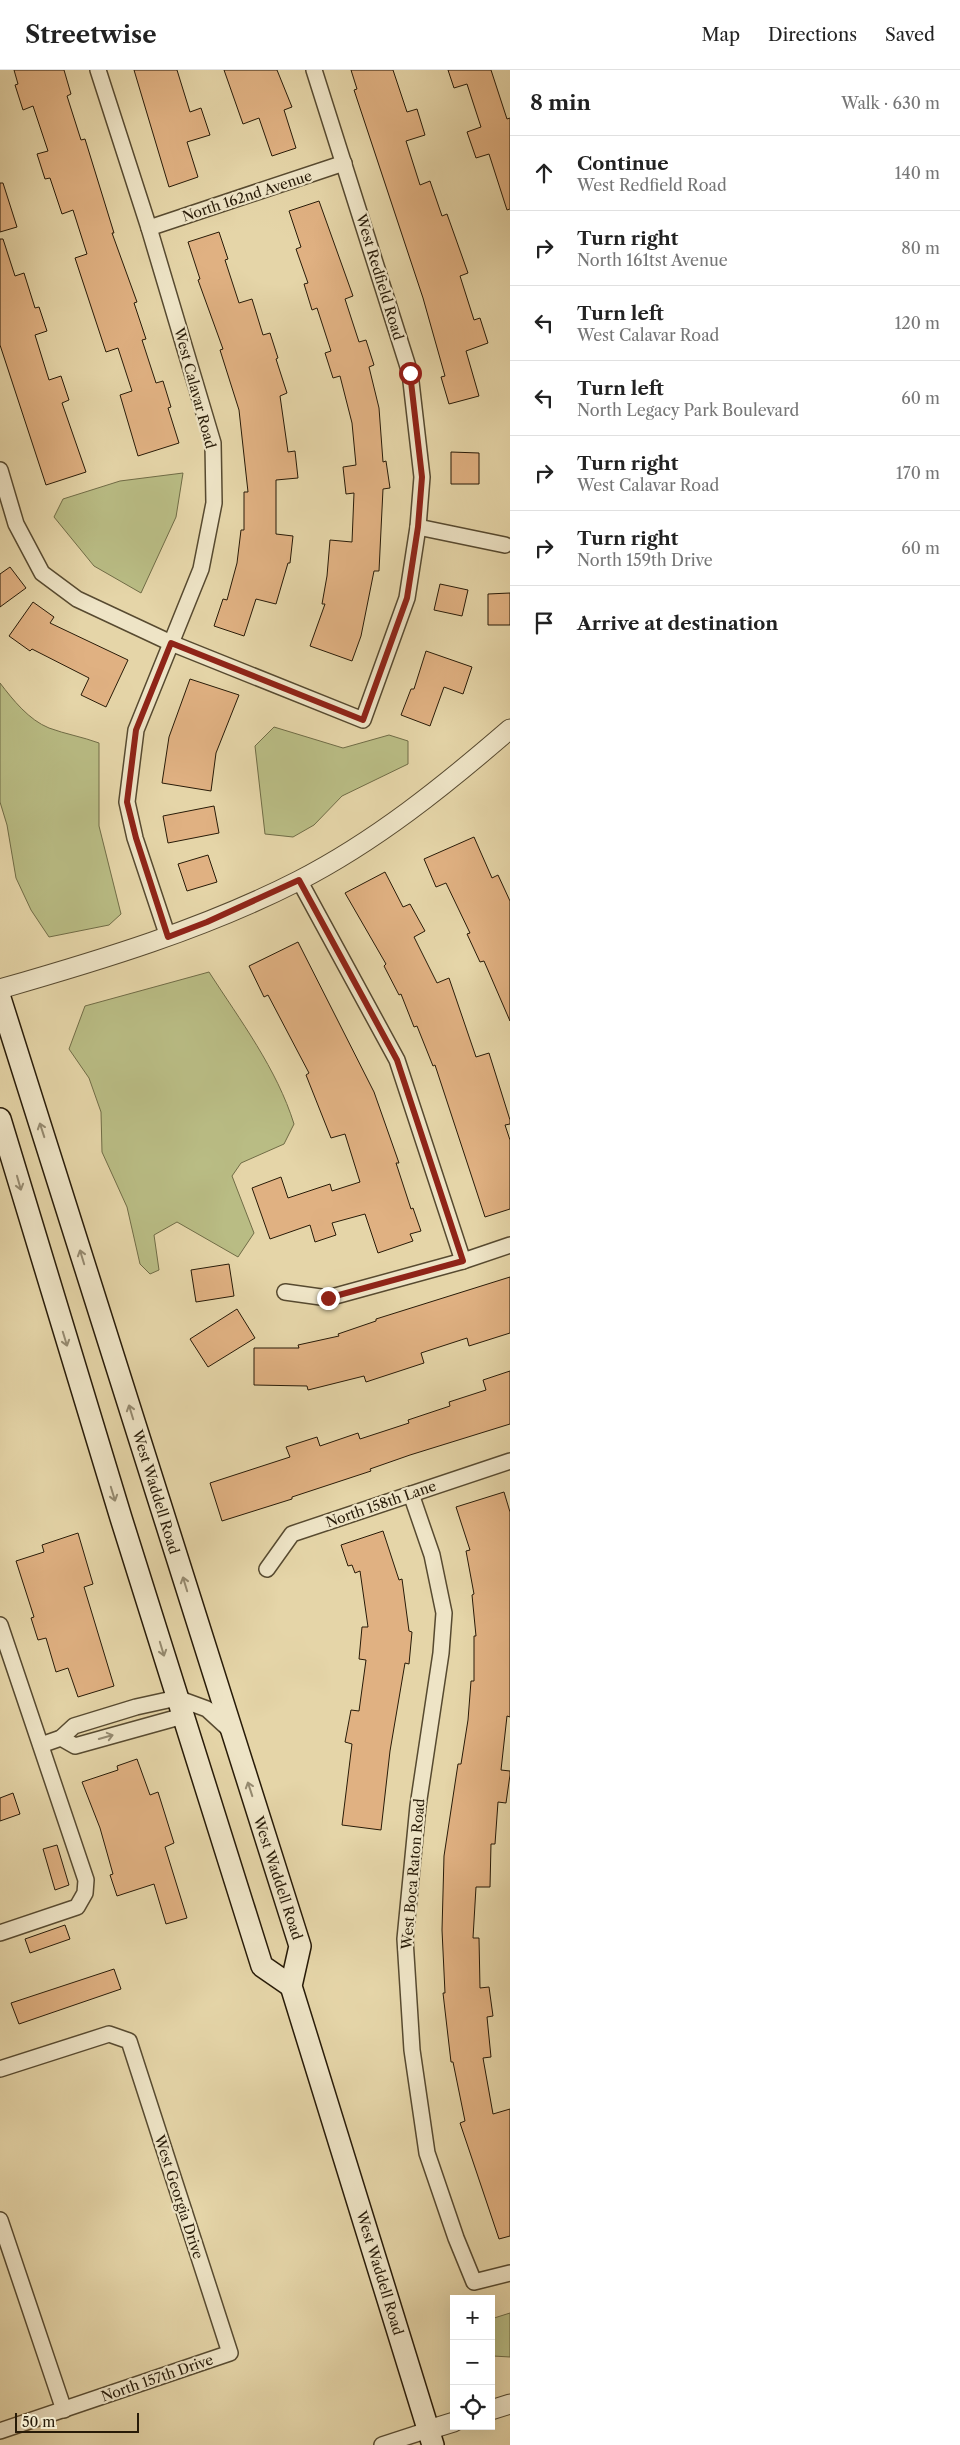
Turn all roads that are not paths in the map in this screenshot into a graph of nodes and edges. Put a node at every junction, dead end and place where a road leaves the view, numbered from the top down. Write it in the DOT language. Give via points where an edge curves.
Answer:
graph roads {
  1 [pos="98,70"];
  2 [pos="314,70"];
  3 [pos="344,163"];
  4 [pos="149,228"];
  5 [pos="0,470"];
  6 [pos="418,527"];
  7 [pos="505,546"];
  8 [pos="171,643"];
  9 [pos="510,729"];
  10 [pos="299,880"];
  11 [pos="168,937"];
  12 [pos="0,990"];
  13 [pos="0,998"];
  14 [pos="0,1120"];
  15 [pos="510,1245"];
  16 [pos="463,1261"];
  17 [pos="285,1292"];
  18 [pos="510,1461"];
  19 [pos="411,1494"];
  20 [pos="267,1569"];
  21 [pos="0,1625"];
  22 [pos="180,1707"];
  23 [pos="231,1732"];
  24 [pos="41,1745"];
  25 [pos="0,1933"];
  26 [pos="291,1986"];
  27 [pos="0,2069"];
  28 [pos="0,2220"];
  29 [pos="510,2272"];
  30 [pos="230,2353"];
  31 [pos="510,2404"];
  32 [pos="495,2409"];
  33 [pos="64,2410"];
  34 [pos="450,2425"];
  35 [pos="0,2431"];
  36 [pos="431,2437"];
  37 [pos="382,2445"];
  1 -- 4 [label="street, West Calavar Road"];
  2 -- 3 [label="street, West Redfield Road"];
  3 -- 4 [label="street, North 162nd Avenue"];
  3 -- 6 [label="street, West Redfield Road" via="410,373 422,477"];
  4 -- 8 [label="street, West Calavar Road" via="213,443 214,503 201,569"];
  5 -- 8 [label="street" via="16,524 42,572 77,600"];
  6 -- 7 [label="street"];
  6 -- 8 [label="street, West Redfield Road" via="407,598 363,720"];
  8 -- 11 [label="street, West Calavar Road" via="136,730 127,802"];
  9 -- 10 [label="street" via="399,819"];
  10 -- 11 [label="street"];
  10 -- 16 [label="street" via="397,1060"];
  11 -- 12 [label="street"];
  23 -- 13 [label="main road, West Waddell Road, one-way"];
  14 -- 22 [label="main road, one-way"];
  15 -- 16 [label="street"];
  16 -- 17 [label="street" via="328,1298"];
  18 -- 19 [label="street, North 158th Lane"];
  19 -- 20 [label="street, North 158th Lane" via="292,1534"];
  19 -- 29 [label="street, West Boca Raton Road" via="432,1555 444,1613 418,1806 405,1939 412,2050 428,2153 474,2282"];
  21 -- 24 [label="street"];
  22 -- 23 [label="street" via="207,1709"];
  22 -- 24 [label="street" via="136,1707 74,1726 61,1738"];
  22 -- 26 [label="main road" via="262,1966"];
  26 -- 23 [label="main road, West Waddell Road, one-way" via="300,1946"];
  24 -- 25 [label="street" via="86,1880 86,1893 77,1907"];
  26 -- 36 [label="main road, West Waddell Road"];
  27 -- 30 [label="street, West Georgia Drive" via="109,2034 129,2041"];
  28 -- 33 [label="street"];
  30 -- 33 [label="street, North 157th Drive"];
  31 -- 32 [label="street"];
  33 -- 35 [label="street, North 157th Drive"];
  34 -- 36 [label="street"];
  36 -- 37 [label="street"];
}
